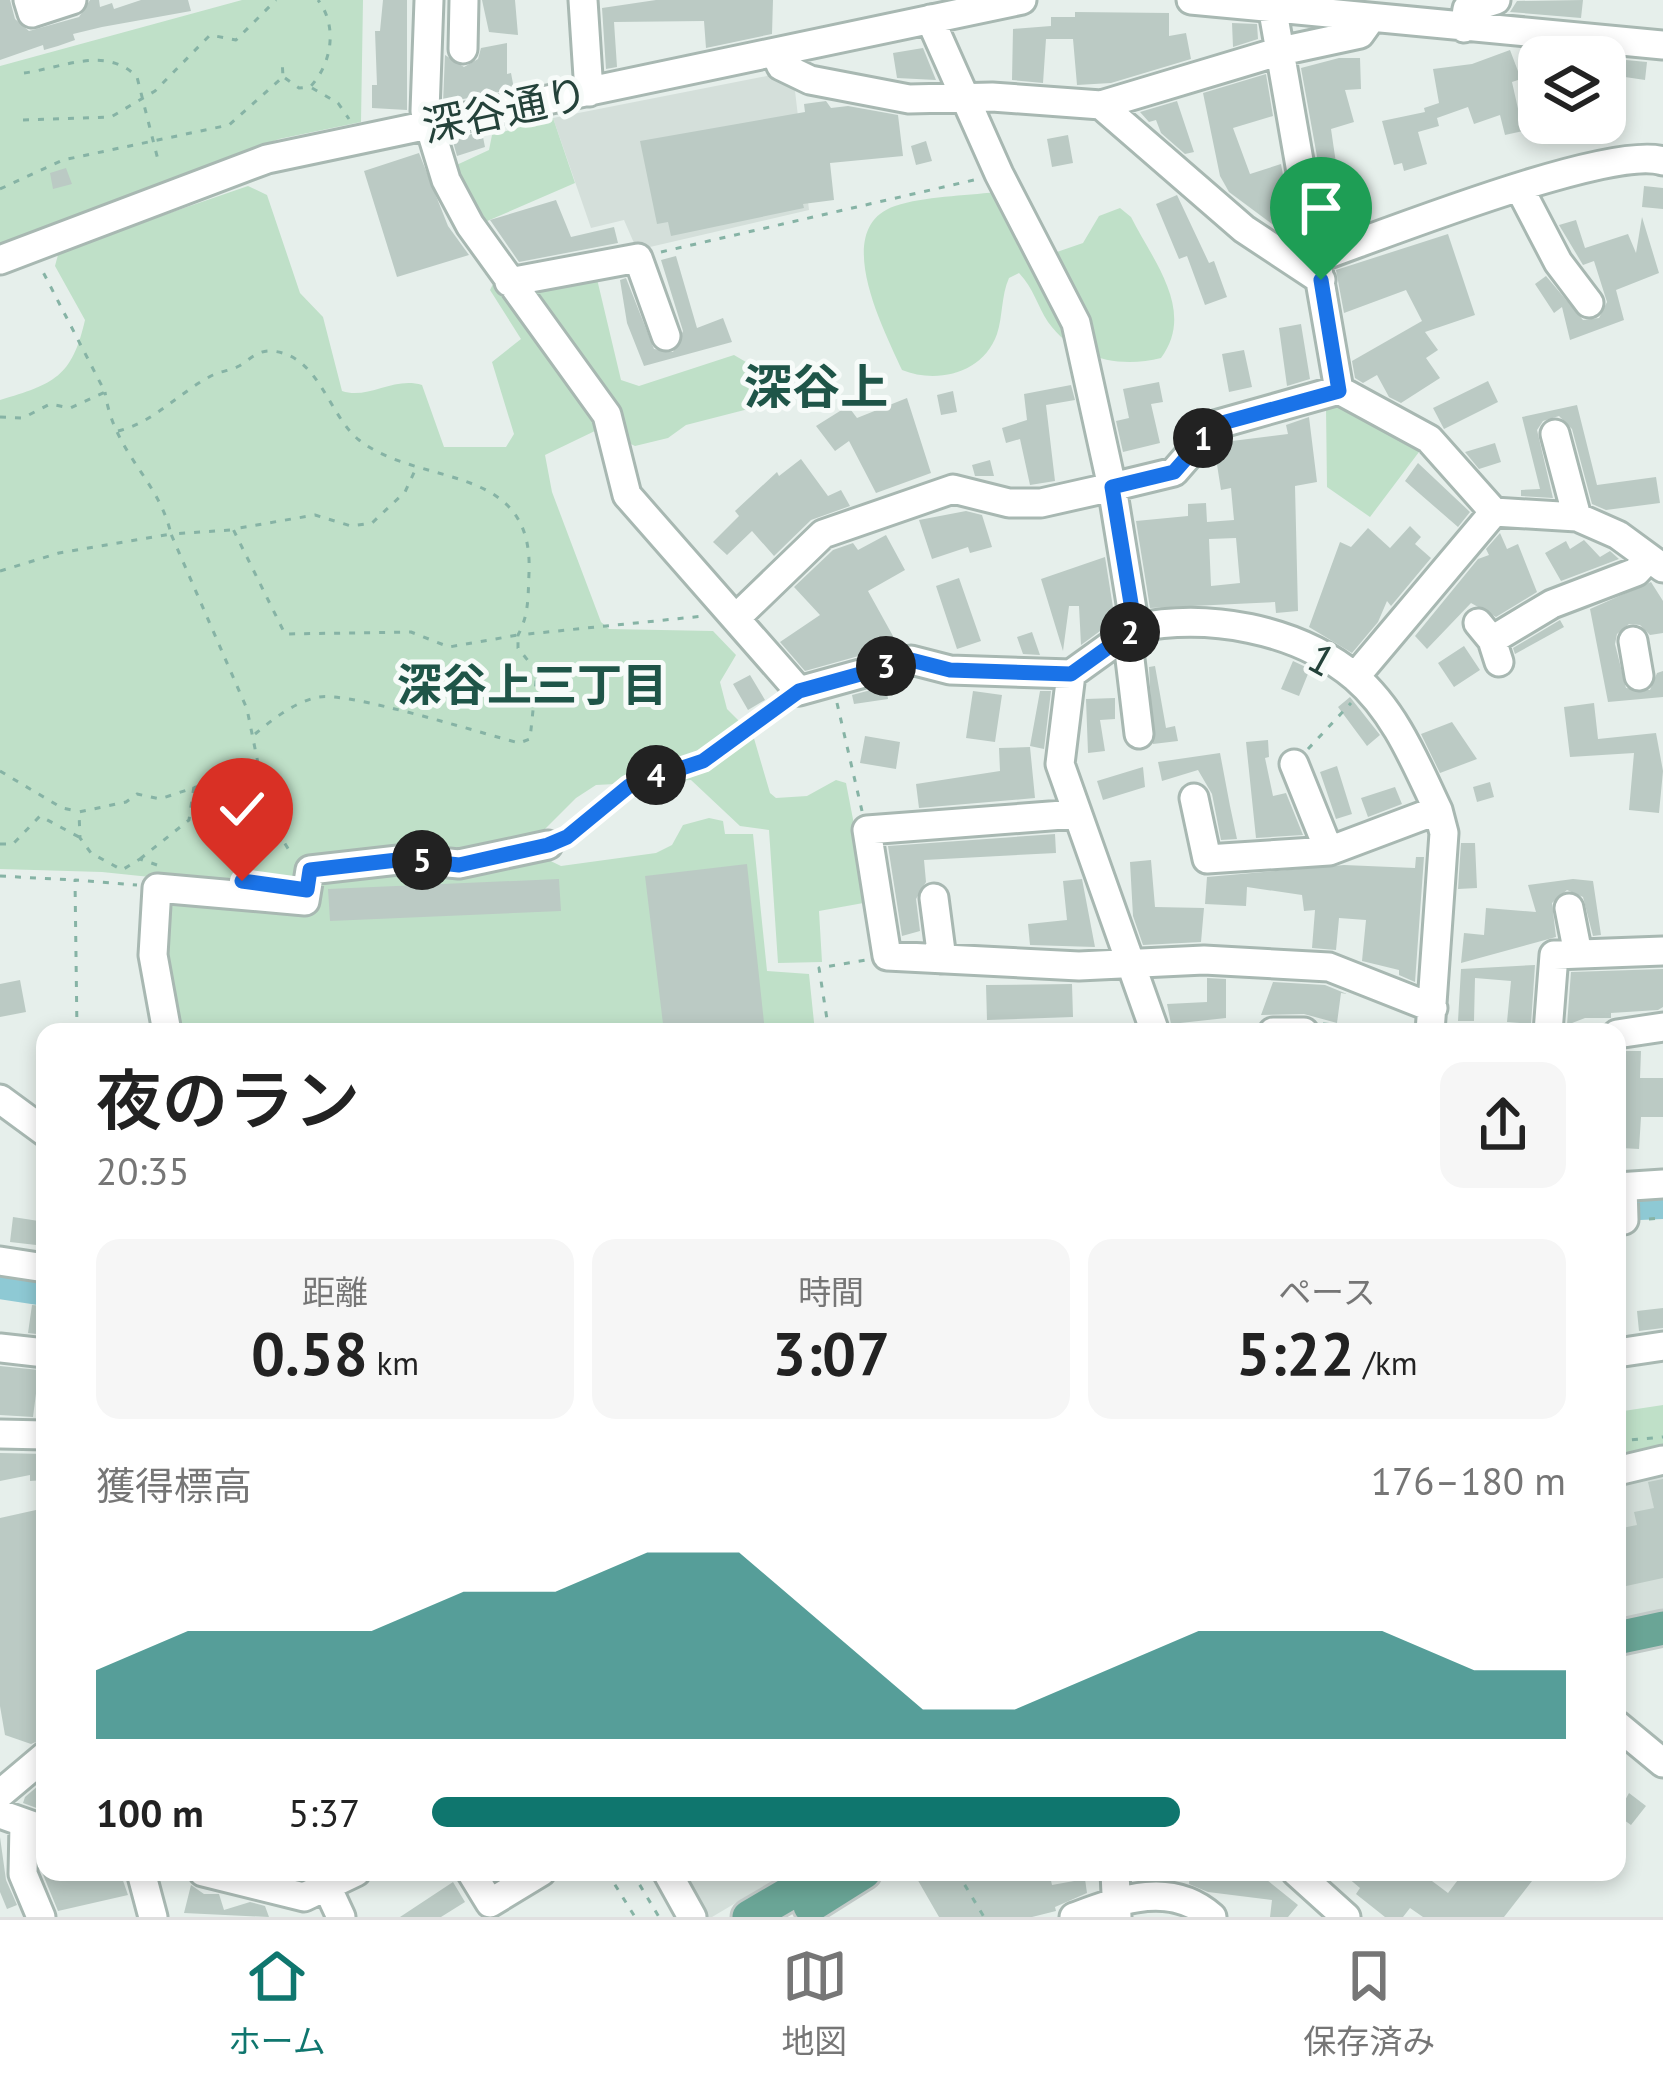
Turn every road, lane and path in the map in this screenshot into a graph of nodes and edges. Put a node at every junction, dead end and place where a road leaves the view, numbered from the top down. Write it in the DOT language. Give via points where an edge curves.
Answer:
graph roads {
  1 [pos="28,0"];
  2 [pos="72,0"];
  3 [pos="276,0"];
  4 [pos="318,0"];
  5 [pos="429,0"];
  6 [pos="464,0"];
  7 [pos="583,0"];
  8 [pos="1022,0"];
  9 [pos="1191,0"];
  10 [pos="1496,0"];
  11 [pos="1272,4"];
  12 [pos="888,14"];
  13 [pos="929,20"];
  14 [pos="1370,20"];
  15 [pos="1464,28"];
  16 [pos="1663,45"];
  17 [pos="463,49"];
  18 [pos="1281,51"];
  19 [pos="776,53"];
  20 [pos="281,59"];
  21 [pos="25,73"];
  22 [pos="284,77"];
  23 [pos="310,88"];
  24 [pos="589,92"];
  25 [pos="967,98"];
  26 [pos="140,100"];
  27 [pos="1101,105"];
  28 [pos="23,120"];
  29 [pos="350,124"];
  30 [pos="428,125"];
  31 [pos="152,141"];
  32 [pos="158,160"];
  33 [pos="1663,161"];
  34 [pos="999,174"];
  35 [pos="0,189"];
  36 [pos="1520,189"];
  37 [pos="33,248"];
  38 [pos="638,258"];
  39 [pos="0,260"];
  40 [pos="1319,269"];
  41 [pos="509,281"];
  42 [pos="1585,285"];
  43 [pos="666,336"];
  44 [pos="1339,391"];
  45 [pos="105,392"];
  46 [pos="0,417"];
  47 [pos="118,431"];
  48 [pos="1555,434"];
  49 [pos="417,466"];
  50 [pos="1112,487"];
  51 [pos="1494,512"];
  52 [pos="1577,517"];
  53 [pos="233,530"];
  54 [pos="171,533"];
  55 [pos="1656,563"];
  56 [pos="0,572"];
  57 [pos="704,616"];
  58 [pos="737,617"];
  59 [pos="1131,631"];
  60 [pos="518,635"];
  61 [pos="1490,642"];
  62 [pos="1071,674"];
  63 [pos="832,679"];
  64 [pos="1360,684"];
  65 [pos="799,691"];
  66 [pos="255,734"];
  67 [pos="1139,734"];
  68 [pos="1294,764"];
  69 [pos="0,771"];
  70 [pos="194,784"];
  71 [pos="262,785"];
  72 [pos="1194,798"];
  73 [pos="1438,810"];
  74 [pos="79,812"];
  75 [pos="1076,814"];
  76 [pos="866,830"];
  77 [pos="80,838"];
  78 [pos="0,844"];
  79 [pos="548,845"];
  80 [pos="1329,851"];
  81 [pos="140,859"];
  82 [pos="122,870"];
  83 [pos="310,870"];
  84 [pos="0,876"];
  85 [pos="165,878"];
  86 [pos="75,880"];
  87 [pos="124,883"];
  88 [pos="934,898"];
  89 [pos="1569,908"];
  90 [pos="1650,944"];
  91 [pos="1578,953"];
  92 [pos="887,956"];
  93 [pos="942,959"];
  94 [pos="1130,964"];
  95 [pos="1432,1020"];
  96 [pos="77,1023"];
  97 [pos="165,1023"];
  98 [pos="828,1023"];
  99 [pos="1152,1023"];
  100 [pos="1547,1023"];
  101 [pos="1663,1027"];
  102 [pos="1626,1033"];
  103 [pos="0,1099"];
  104 [pos="36,1125"];
  105 [pos="1663,1184"];
  106 [pos="1626,1196"];
  107 [pos="0,1261"];
  108 [pos="36,1267"];
  109 [pos="1663,1346"];
  110 [pos="0,1348"];
  111 [pos="36,1352"];
  112 [pos="1626,1352"];
  113 [pos="0,1434"];
  114 [pos="36,1436"];
  115 [pos="1663,1436"];
  116 [pos="1626,1441"];
  117 [pos="1663,1460"];
  118 [pos="1626,1469"];
  119 [pos="1663,1628"];
  120 [pos="1626,1636"];
  121 [pos="1663,1648"];
  122 [pos="1626,1656"];
  123 [pos="1626,1732"];
  124 [pos="1663,1763"];
  125 [pos="36,1769"];
  126 [pos="12,1804"];
  127 [pos="143,1881"];
  128 [pos="239,1881"];
  129 [pos="323,1881"];
  130 [pos="324,1881"];
  131 [pos="477,1881"];
  132 [pos="527,1881"];
  133 [pos="612,1881"];
  134 [pos="638,1881"];
  135 [pos="672,1881"];
  136 [pos="811,1881"];
  137 [pos="852,1881"];
  138 [pos="963,1881"];
  139 [pos="1306,1881"];
  140 [pos="1117,1909"];
  141 [pos="802,1914"];
  142 [pos="41,1917"];
  143 [pos="153,1917"];
  144 [pos="341,1917"];
  145 [pos="634,1917"];
  146 [pos="658,1917"];
  147 [pos="692,1917"];
  148 [pos="749,1917"];
  149 [pos="984,1917"];
  150 [pos="1074,1917"];
  151 [pos="1212,1917"];
  152 [pos="1346,1917"];
  1 -- 2 [label="street" via="32,13"];
  3 -- 26 [label="path" via="236,40 210,35 196,45"];
  4 -- 23 [label="path" via="331,30 324,73"];
  5 -- 30 [label="street"];
  6 -- 17 [label="street"];
  7 -- 24 [label="street"];
  8 -- 13 [label="street, 深谷通り"];
  9 -- 11 [label="street"];
  10 -- 15 [label="street" via="1467,9"];
  11 -- 14 [label="street"];
  11 -- 18 [label="street"];
  12 -- 13 [label="street, 深谷通り"];
  12 -- 19 [label="street, 深谷通り"];
  13 -- 25 [label="street"];
  14 -- 15 [label="street"];
  14 -- 18 [label="street" via="1360,34"];
  15 -- 16 [label="street"];
  18 -- 27 [label="street"];
  18 -- 40 [label="street"];
  19 -- 24 [label="street, 深谷通り"];
  19 -- 25 [label="street" via="789,73 810,80 909,99"];
  20 -- 22 [label="path"];
  21 -- 26 [label="path" via="110,61 136,77"];
  22 -- 23 [label="path"];
  22 -- 31 [label="path" via="229,124"];
  23 -- 29 [label="path" via="338,103"];
  24 -- 30 [label="street, 深谷通り"];
  25 -- 27 [label="street"];
  25 -- 34 [label="street"];
  26 -- 28 [label="path" via="111,117"];
  26 -- 31 [label="path"];
  27 -- 40 [label="street" via="1244,229"];
  30 -- 37 [label="street, 深谷通り" via="248,165"];
  30 -- 41 [label="street" via="446,180"];
  31 -- 32 [label="path"];
  31 -- 35 [label="path" via="63,160"];
  33 -- 36 [label="street" via="1639,156"];
  34 -- 38 [label="path"];
  34 -- 50 [label="street" via="1076,323"];
  36 -- 40 [label="street"];
  36 -- 42 [label="street"];
  37 -- 39 [label="street, 深谷通り"];
  37 -- 45 [label="path"];
  38 -- 41 [label="street"];
  38 -- 43 [label="street"];
  40 -- 44 [label="street"];
  41 -- 58 [label="street" via="607,415 626,495"];
  44 -- 50 [label="street" via="1215,425 1174,472"];
  44 -- 51 [label="street" via="1430,439"];
  45 -- 46 [label="path" via="70,408 50,404 23,418"];
  45 -- 47 [label="path"];
  47 -- 49 [label="path" via="270,350 315,377 352,435"];
  47 -- 54 [label="path"];
  48 -- 52 [label="street"];
  49 -- 53 [label="path" via="405,492 372,524 315,515"];
  49 -- 60 [label="path" via="437,468 522,518 530,540 527,617"];
  50 -- 58 [label="street" via="1041,503 953,489 823,533"];
  50 -- 59 [label="street"];
  51 -- 52 [label="street"];
  51 -- 64 [label="street"];
  52 -- 55 [label="street"];
  53 -- 54 [label="path"];
  53 -- 60 [label="path" via="285,634 411,632 449,646"];
  54 -- 56 [label="path"];
  54 -- 66 [label="path"];
  55 -- 61 [label="street" via="1552,604"];
  57 -- 60 [label="path"];
  58 -- 65 [label="street"];
  59 -- 62 [label="street"];
  59 -- 64 [label="street, 1" via="1212,622 1259,631 1301,646"];
  59 -- 67 [label="street"];
  60 -- 66 [label="path" via="537,672 530,739 519,743 320,697"];
  62 -- 63 [label="street" via="950,670 911,660"];
  62 -- 75 [label="street" via="1060,764"];
  63 -- 65 [label="street"];
  63 -- 76 [label="path"];
  64 -- 68 [label="path"];
  64 -- 73 [label="street, 1" via="1408,748"];
  65 -- 79 [label="path" via="703,761 629,786"];
  66 -- 71 [label="path"];
  68 -- 80 [label="street"];
  69 -- 74 [label="path"];
  70 -- 71 [label="path"];
  70 -- 74 [label="path" via="160,799 136,794"];
  70 -- 81 [label="path" via="189,820"];
  71 -- 83 [label="path" via="261,805 278,838"];
  72 -- 80 [label="street" via="1208,860"];
  73 -- 80 [label="street"];
  73 -- 95 [label="street, 1" via="1444,833"];
  74 -- 77 [label="path"];
  75 -- 76 [label="street"];
  75 -- 94 [label="street"];
  76 -- 92 [label="street"];
  77 -- 78 [label="path" via="40,816 13,844"];
  77 -- 82 [label="path"];
  79 -- 83 [label="street" via="459,865 406,859"];
  81 -- 82 [label="path"];
  81 -- 85 [label="path"];
  82 -- 87 [label="path"];
  83 -- 85 [label="street" via="305,901"];
  84 -- 86 [label="path"];
  85 -- 87 [label="path"];
  85 -- 97 [label="street" via="153,955"];
  86 -- 87 [label="path"];
  86 -- 96 [label="path"];
  88 -- 93 [label="street"];
  89 -- 91 [label="street"];
  90 -- 91 [label="street"];
  91 -- 100 [label="street" via="1550,958"];
  92 -- 93 [label="street"];
  92 -- 98 [label="path" via="819,968"];
  93 -- 94 [label="street"];
  94 -- 95 [label="street" via="1329,967"];
  94 -- 99 [label="street"];
  101 -- 102 [label="street"];
  103 -- 104 [label="street"];
  105 -- 106 [label="street"];
  107 -- 108 [label="street"];
  109 -- 112 [label="street"];
  110 -- 111 [label="street"];
  113 -- 114 [label="street"];
  115 -- 116 [label="path"];
  117 -- 118 [label="street"];
  119 -- 120 [label="main road"];
  121 -- 122 [label="main road"];
  123 -- 124 [label="street"];
  125 -- 126 [label="street"];
  126 -- 142 [label="street" via="23,1874"];
  127 -- 143 [label="street"];
  128 -- 129 [label="street" via="304,1897"];
  130 -- 144 [label="street"];
  131 -- 132 [label="street" via="490,1903"];
  133 -- 145 [label="path"];
  134 -- 146 [label="path"];
  135 -- 147 [label="street"];
  136 -- 148 [label="main road"];
  137 -- 141 [label="main road"];
  138 -- 149 [label="path"];
  139 -- 152 [label="street"];
  140 -- 150 [label="street"];
  140 -- 151 [label="street" via="1143,1894 1176,1898"];
}
